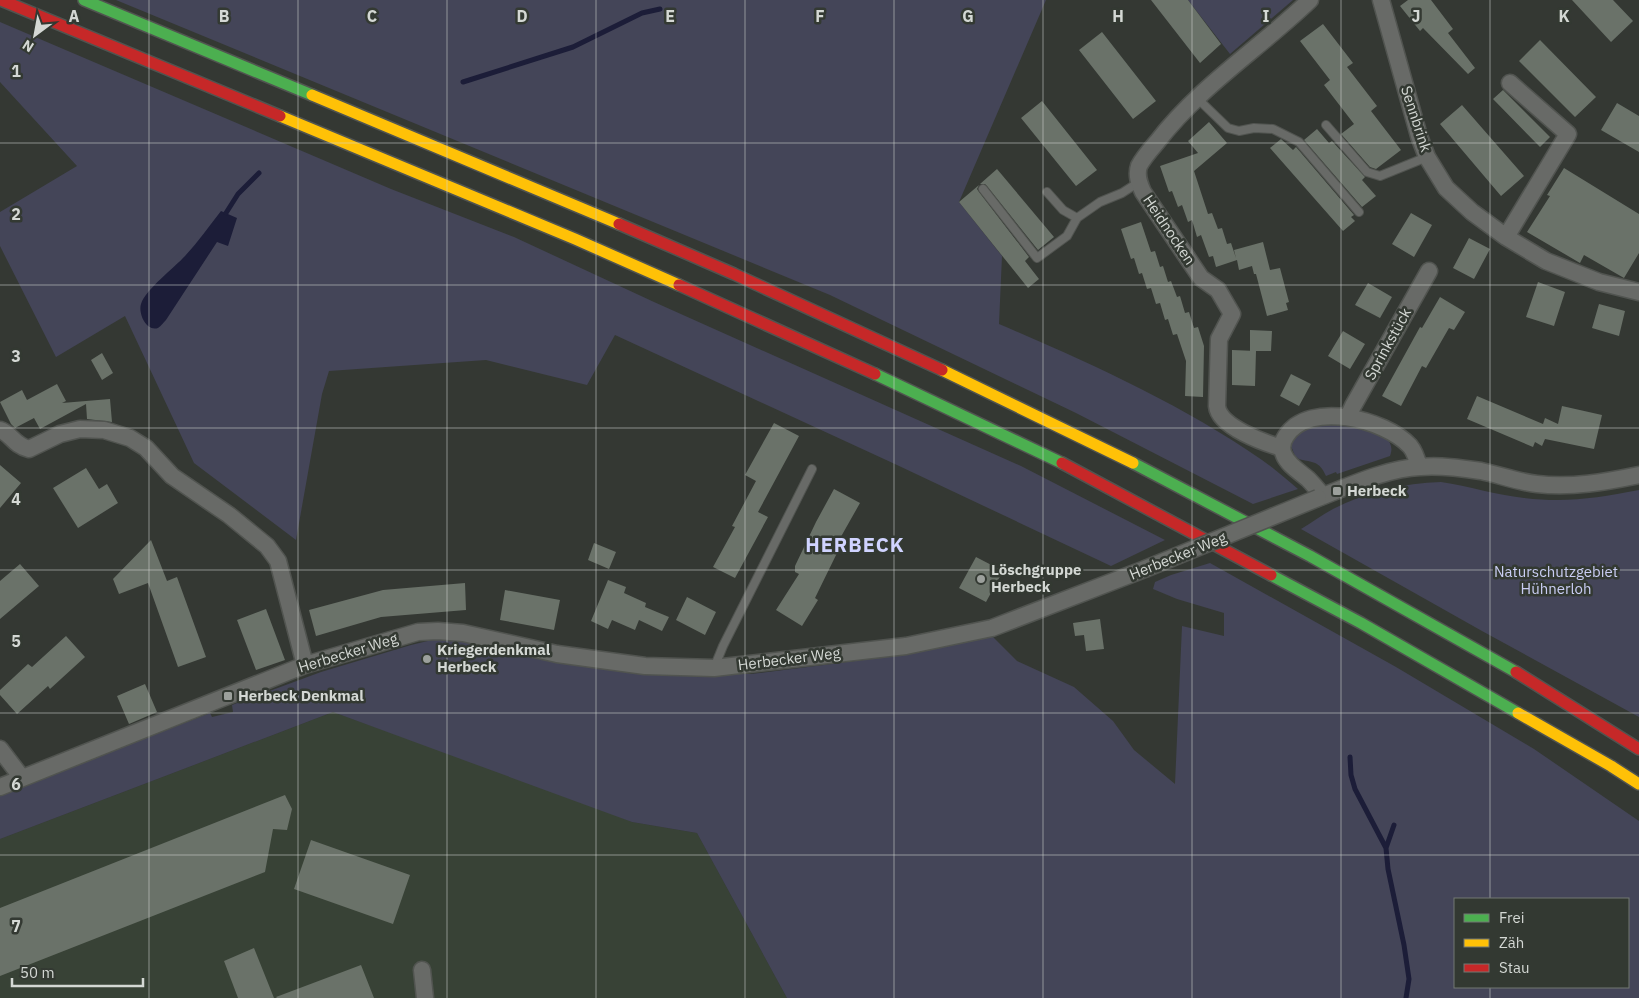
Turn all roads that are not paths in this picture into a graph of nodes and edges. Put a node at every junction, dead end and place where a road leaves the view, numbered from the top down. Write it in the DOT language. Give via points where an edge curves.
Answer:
graph roads {
  1 [pos="1,0"];
  2 [pos="84,0"];
  3 [pos="1310,0"];
  4 [pos="1381,0"];
  5 [pos="1510,83"];
  6 [pos="1197,98"];
  7 [pos="1326,125"];
  8 [pos="1427,157"];
  9 [pos="1139,182"];
  10 [pos="983,189"];
  11 [pos="1047,192"];
  12 [pos="1359,212"];
  13 [pos="1077,218"];
  14 [pos="1506,237"];
  15 [pos="1429,271"];
  16 [pos="1639,292"];
  17 [pos="1348,417"];
  18 [pos="0,430"];
  19 [pos="1282,448"];
  20 [pos="1419,467"];
  21 [pos="812,469"];
  22 [pos="1639,475"];
  23 [pos="1320,497"];
  24 [pos="304,665"];
  25 [pos="714,668"];
  26 [pos="1497,702"];
  27 [pos="0,749"];
  28 [pos="1639,749"];
  29 [pos="1592,768"];
  30 [pos="22,778"];
  31 [pos="1639,784"];
  32 [pos="0,787"];
  33 [pos="422,970"];
  34 [pos="425,998"];
  1 -- 26 [label="highway" via="575,239 966,416 1065,464 1234,554"];
  2 -- 28 [label="highway" via="591,213 985,390 1294,548 1502,664"];
  3 -- 6 [label="street, Heidnocken"];
  4 -- 8 [label="street, Sennbrink"];
  5 -- 14 [label="street" via="1568,134"];
  6 -- 9 [label="street, Heidnocken" via="1140,165"];
  6 -- 12 [label="lane" via="1228,128 1239,131 1273,129 1299,142"];
  7 -- 8 [label="lane" via="1367,172 1380,176"];
  8 -- 14 [label="street, Sennbrink" via="1446,188"];
  9 -- 13 [label="lane"];
  9 -- 19 [label="street, Heidnocken" via="1201,278 1218,290 1232,314 1219,339 1219,413 1244,434"];
  10 -- 13 [label="lane" via="1037,258 1067,236"];
  11 -- 13 [label="lane" via="1063,210"];
  14 -- 16 [label="street, Sennbrink" via="1546,261 1599,282"];
  15 -- 17 [label="street, Sprinkstück"];
  17 -- 19 [label="street" via="1314,418 1300,422 1290,430"];
  17 -- 20 [label="street" via="1396,435 1409,445"];
  18 -- 24 [label="street" via="29,449 60,434 80,429 104,430 130,438 146,448 172,476 229,515 267,546 278,561"];
  19 -- 23 [label="street" via="1288,461 1315,486"];
  20 -- 22 [label="street, Herbecker Weg" via="1447,467 1557,486 1599,483"];
  20 -- 23 [label="street, Herbecker Weg" via="1393,470"];
  21 -- 25 [label="lane, Herbecker Weg"];
  23 -- 25 [label="street, Herbecker Weg, bridge" via="992,628 906,646"];
  24 -- 25 [label="street, Herbecker Weg" via="418,632 438,630 463,632 557,654 646,666"];
  24 -- 30 [label="street, Herbecker Weg"];
  26 -- 29 [label="highway"];
  26 -- 31 [label="highway"];
  27 -- 30 [label="street"];
  30 -- 32 [label="street, Herbecker Weg"];
  33 -- 34 [label="street"];
}
